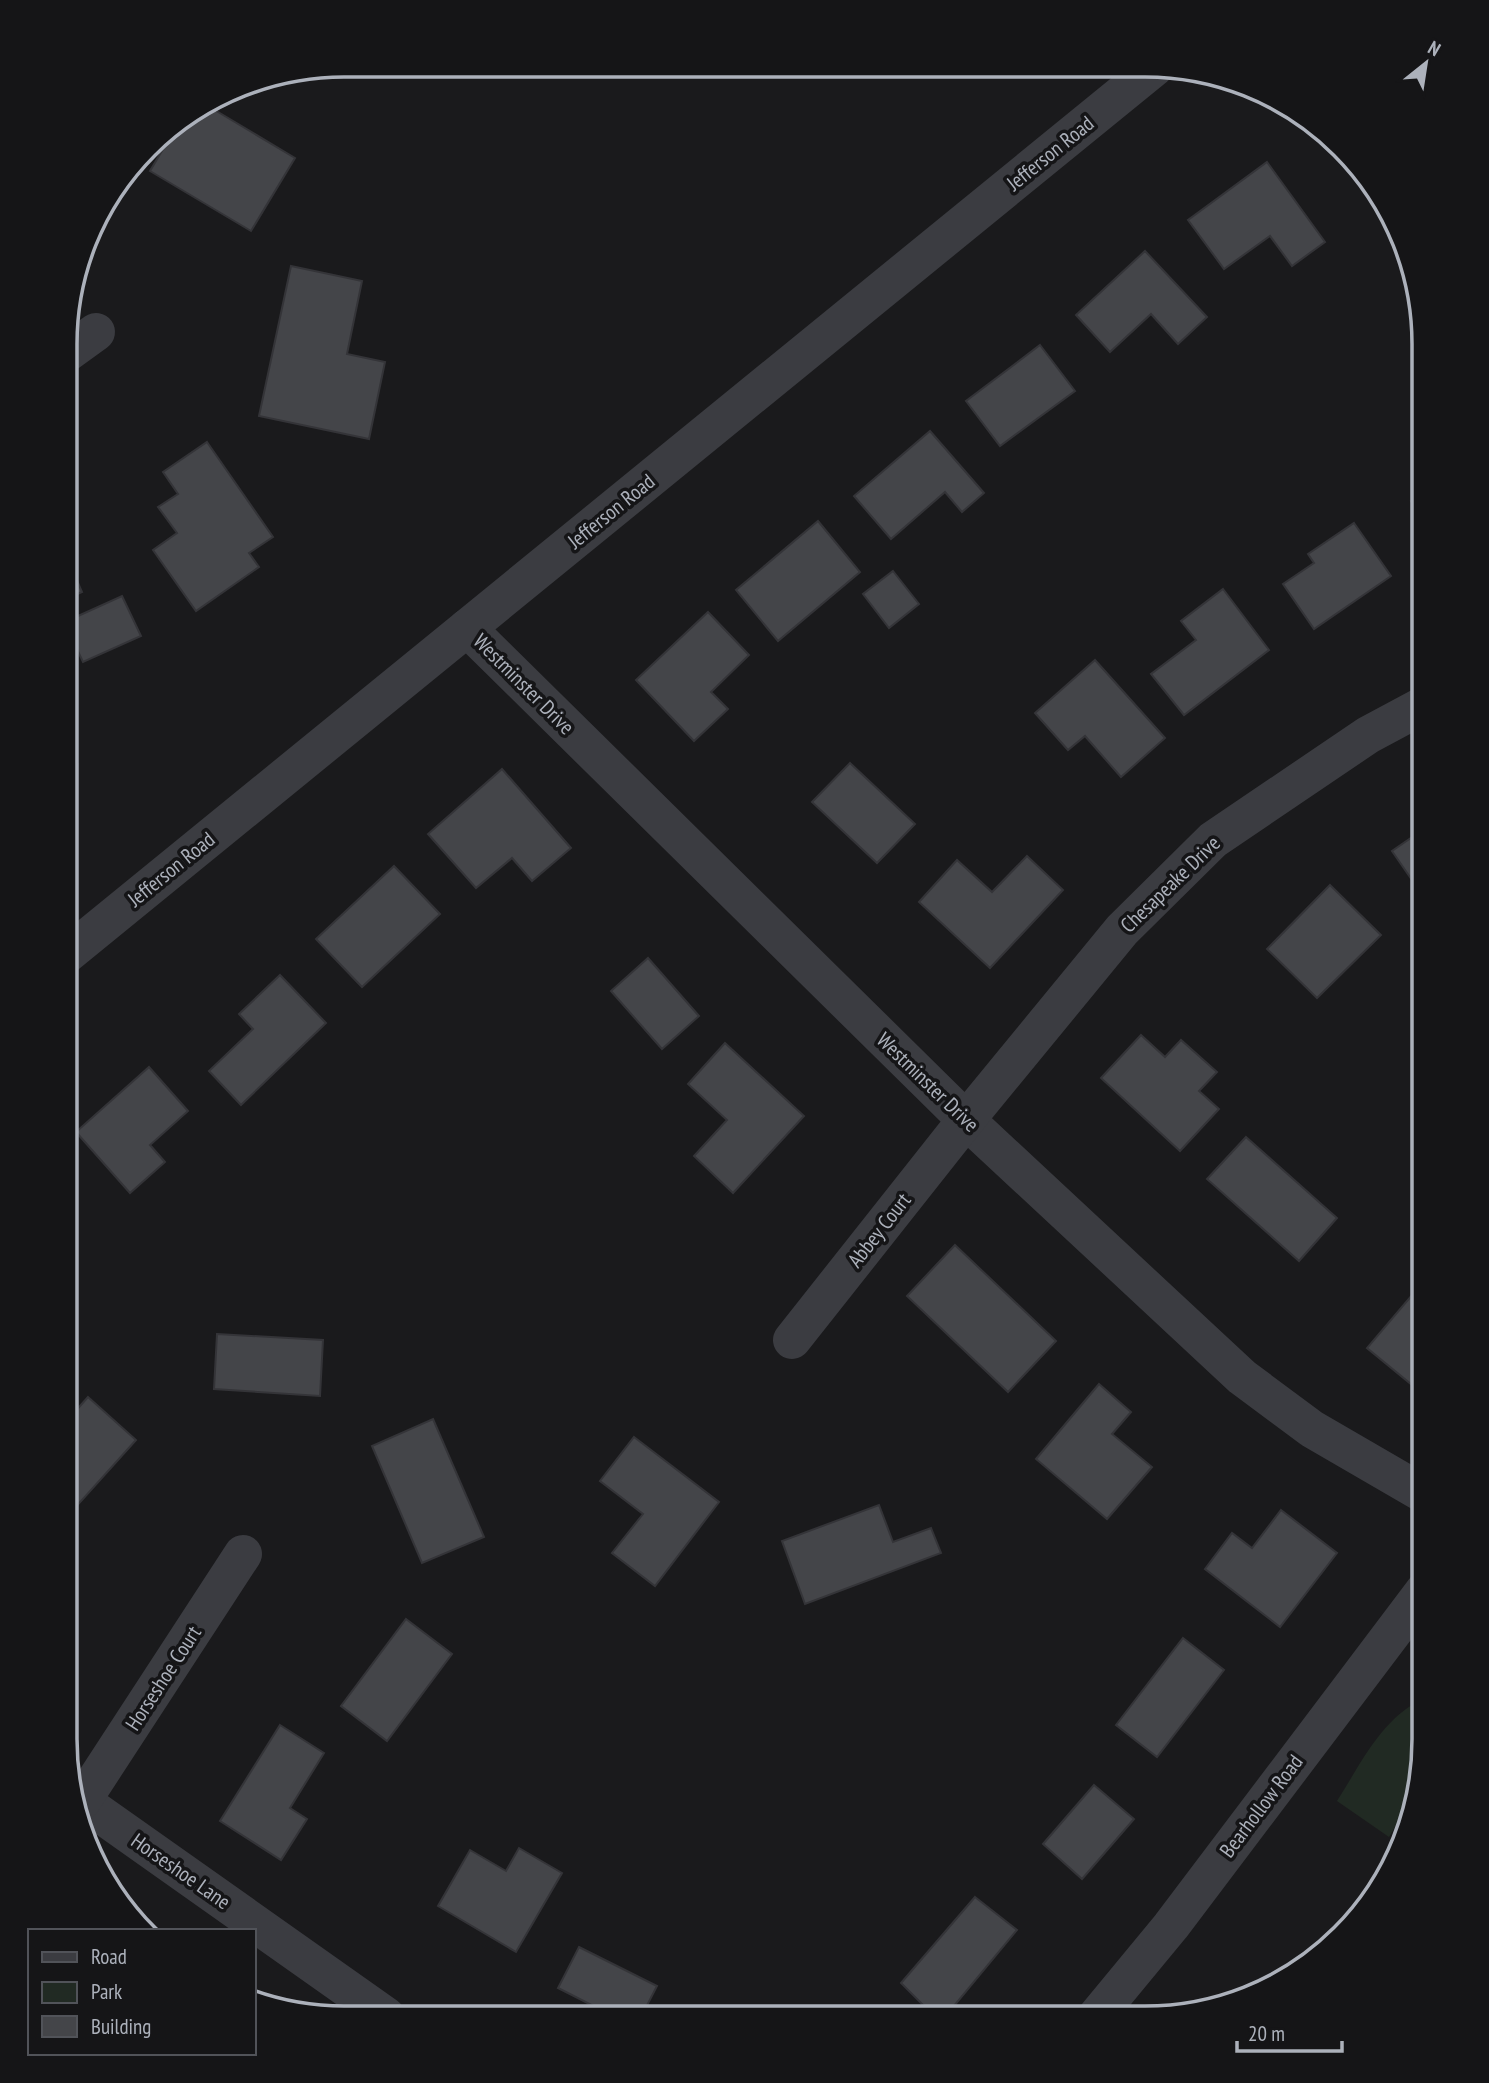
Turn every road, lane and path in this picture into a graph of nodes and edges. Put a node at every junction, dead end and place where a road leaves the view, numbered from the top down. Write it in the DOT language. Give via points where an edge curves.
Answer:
graph roads {
  1 [pos="1143,77"];
  2 [pos="467,628"];
  3 [pos="1412,712"];
  4 [pos="77,946"];
  5 [pos="966,1120"];
  6 [pos="792,1340"];
  7 [pos="1412,1488"];
  8 [pos="243,1554"];
  9 [pos="1412,1607"];
  10 [pos="83,1795"];
  11 [pos="85,1803"];
  12 [pos="372,2006"];
  13 [pos="1105,2006"];
  1 -- 2 [label="street, Jefferson Road"];
  2 -- 4 [label="street, Jefferson Road"];
  2 -- 5 [label="street, Westminster Drive"];
  3 -- 5 [label="street, Chesapeake Drive" via="1213,839 1122,930"];
  5 -- 6 [label="street, Abbey Court"];
  5 -- 7 [label="street, Westminster Drive" via="1242,1377 1311,1429"];
  8 -- 10 [label="street, Horseshoe Court"];
  9 -- 13 [label="street, Bearhollow Road" via="1171,1926"];
  11 -- 12 [label="street, Horseshoe Lane"];
}
